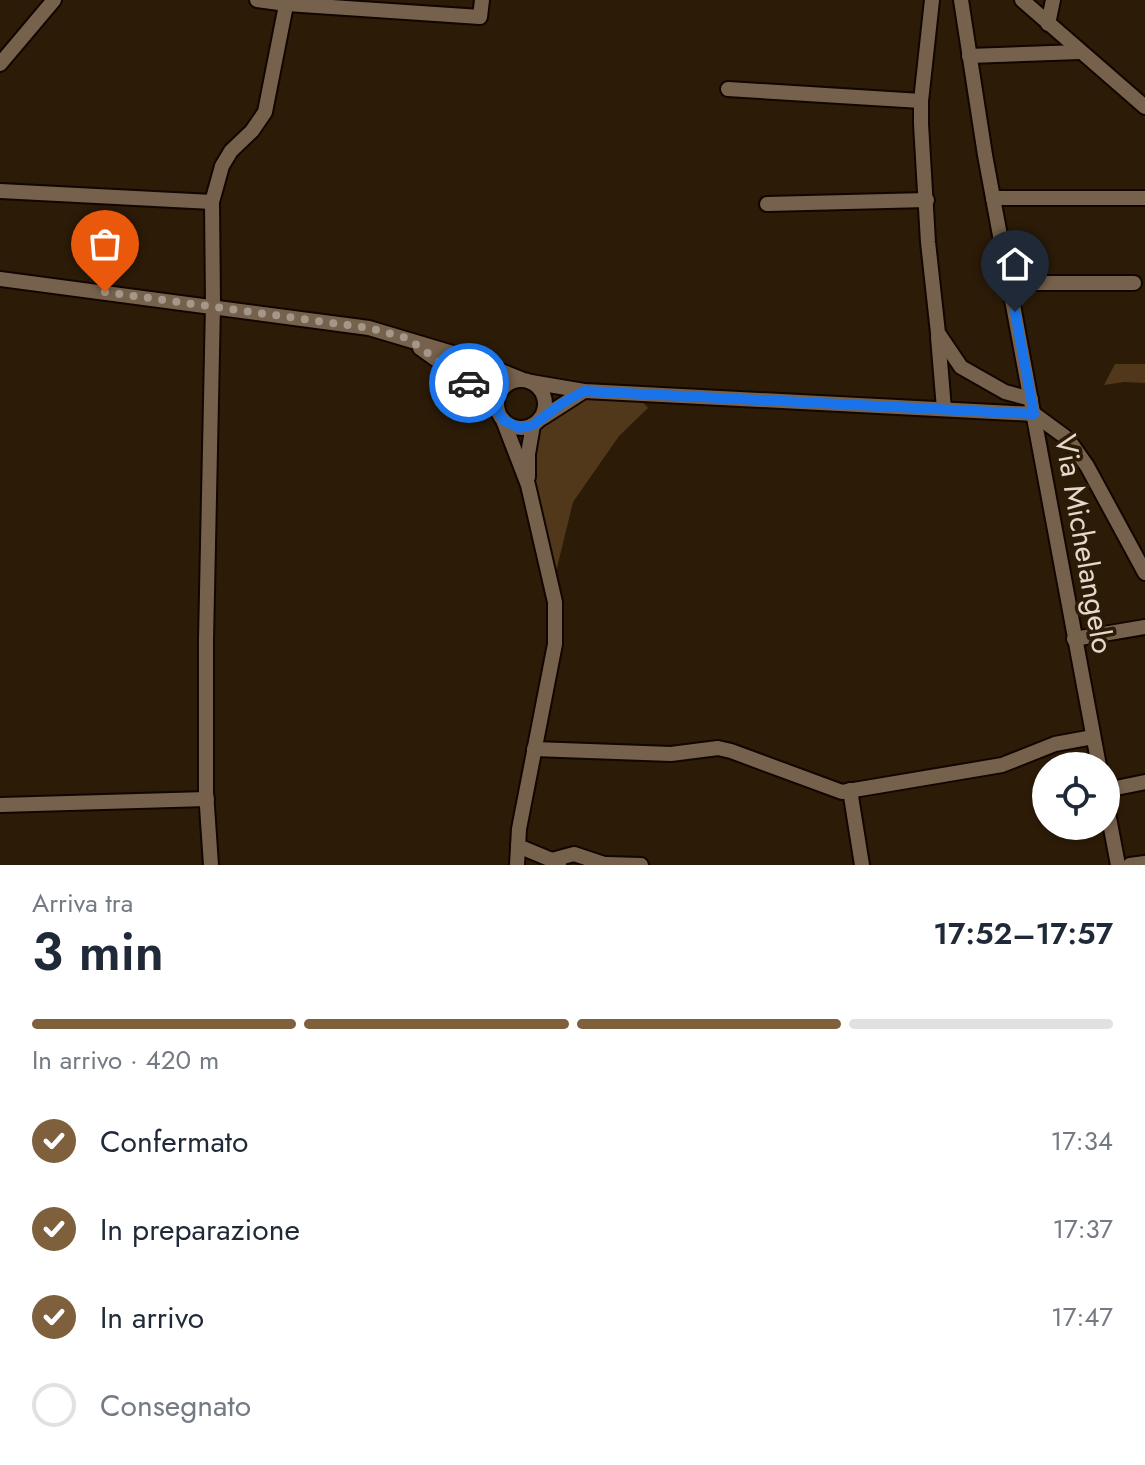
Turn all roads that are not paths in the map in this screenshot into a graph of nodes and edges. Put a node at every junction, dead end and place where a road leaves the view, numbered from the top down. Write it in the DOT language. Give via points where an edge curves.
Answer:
graph roads {
  1 [pos="54,0"];
  2 [pos="257,0"];
  3 [pos="482,0"];
  4 [pos="932,0"];
  5 [pos="961,0"];
  6 [pos="1022,0"];
  7 [pos="1053,0"];
  8 [pos="287,2"];
  9 [pos="1048,24"];
  10 [pos="1080,52"];
  11 [pos="969,56"];
  12 [pos="0,64"];
  13 [pos="728,89"];
  14 [pos="921,101"];
  15 [pos="1145,107"];
  16 [pos="0,191"];
  17 [pos="993,198"];
  18 [pos="1145,198"];
  19 [pos="927,200"];
  20 [pos="212,202"];
  21 [pos="767,204"];
  22 [pos="0,279"];
  23 [pos="1009,283"];
  24 [pos="1134,283"];
  25 [pos="213,305"];
  26 [pos="938,333"];
  27 [pos="407,338"];
  28 [pos="526,380"];
  29 [pos="584,391"];
  30 [pos="1031,399"];
  31 [pos="944,409"];
  32 [pos="1034,414"];
  33 [pos="500,415"];
  34 [pos="537,422"];
  35 [pos="528,485"];
  36 [pos="1145,573"];
  37 [pos="1145,627"];
  38 [pos="1074,639"];
  39 [pos="1093,737"];
  40 [pos="534,749"];
  41 [pos="1096,752"];
  42 [pos="1145,782"];
  43 [pos="1120,787"];
  44 [pos="850,790"];
  45 [pos="207,799"];
  46 [pos="0,805"];
  47 [pos="1113,840"];
  48 [pos="518,846"];
  49 [pos="557,862"];
  50 [pos="1145,863"];
  51 [pos="606,864"];
  52 [pos="211,865"];
  53 [pos="517,865"];
  54 [pos="641,865"];
  55 [pos="862,865"];
  56 [pos="1118,865"];
  57 [pos="1130,865"];
  1 -- 12 [label="street"];
  2 -- 8 [label="street"];
  3 -- 8 [label="street" via="480,17"];
  4 -- 14 [label="street"];
  5 -- 11 [label="street, Via Michelangelo"];
  6 -- 9 [label="street"];
  7 -- 9 [label="street"];
  8 -- 20 [label="street" via="265,112 222,166"];
  9 -- 10 [label="street"];
  10 -- 11 [label="street"];
  10 -- 15 [label="street"];
  11 -- 17 [label="street, Via Michelangelo"];
  13 -- 14 [label="street"];
  14 -- 19 [label="street"];
  16 -- 20 [label="street"];
  17 -- 18 [label="street"];
  17 -- 23 [label="street, Via Michelangelo"];
  19 -- 21 [label="street"];
  19 -- 26 [label="street"];
  20 -- 25 [label="street"];
  22 -- 25 [label="street"];
  23 -- 24 [label="street"];
  23 -- 30 [label="street, Via Michelangelo"];
  25 -- 27 [label="street"];
  25 -- 45 [label="street"];
  26 -- 30 [label="street" via="961,367 1005,392"];
  26 -- 31 [label="street"];
  27 -- 28 [label="street"];
  27 -- 33 [label="street" via="465,380"];
  28 -- 29 [label="street"];
  28 -- 33 [label="street" via="502,389"];
  28 -- 34 [label="street" via="543,393 545,410"];
  29 -- 31 [label="street"];
  29 -- 34 [label="street"];
  30 -- 32 [label="street, Via Michelangelo"];
  31 -- 32 [label="street"];
  32 -- 36 [label="street" via="1068,439 1087,466"];
  32 -- 38 [label="street, Via Michelangelo"];
  33 -- 34 [label="street" via="514,428"];
  33 -- 35 [label="street"];
  34 -- 35 [label="street" via="528,454"];
  35 -- 40 [label="street" via="555,602 555,644"];
  37 -- 38 [label="street"];
  38 -- 39 [label="street, Via Michelangelo"];
  39 -- 41 [label="street, Via Michelangelo"];
  39 -- 44 [label="street" via="1055,744 1002,765"];
  40 -- 44 [label="street" via="671,754 718,748 842,792"];
  40 -- 48 [label="street"];
  42 -- 43 [label="street"];
  44 -- 55 [label="street"];
  45 -- 46 [label="street"];
  45 -- 52 [label="street"];
  47 -- 56 [label="street"];
  48 -- 49 [label="street"];
  48 -- 53 [label="street"];
  49 -- 51 [label="street" via="574,854"];
  50 -- 57 [label="street"];
  51 -- 54 [label="street"];
}
